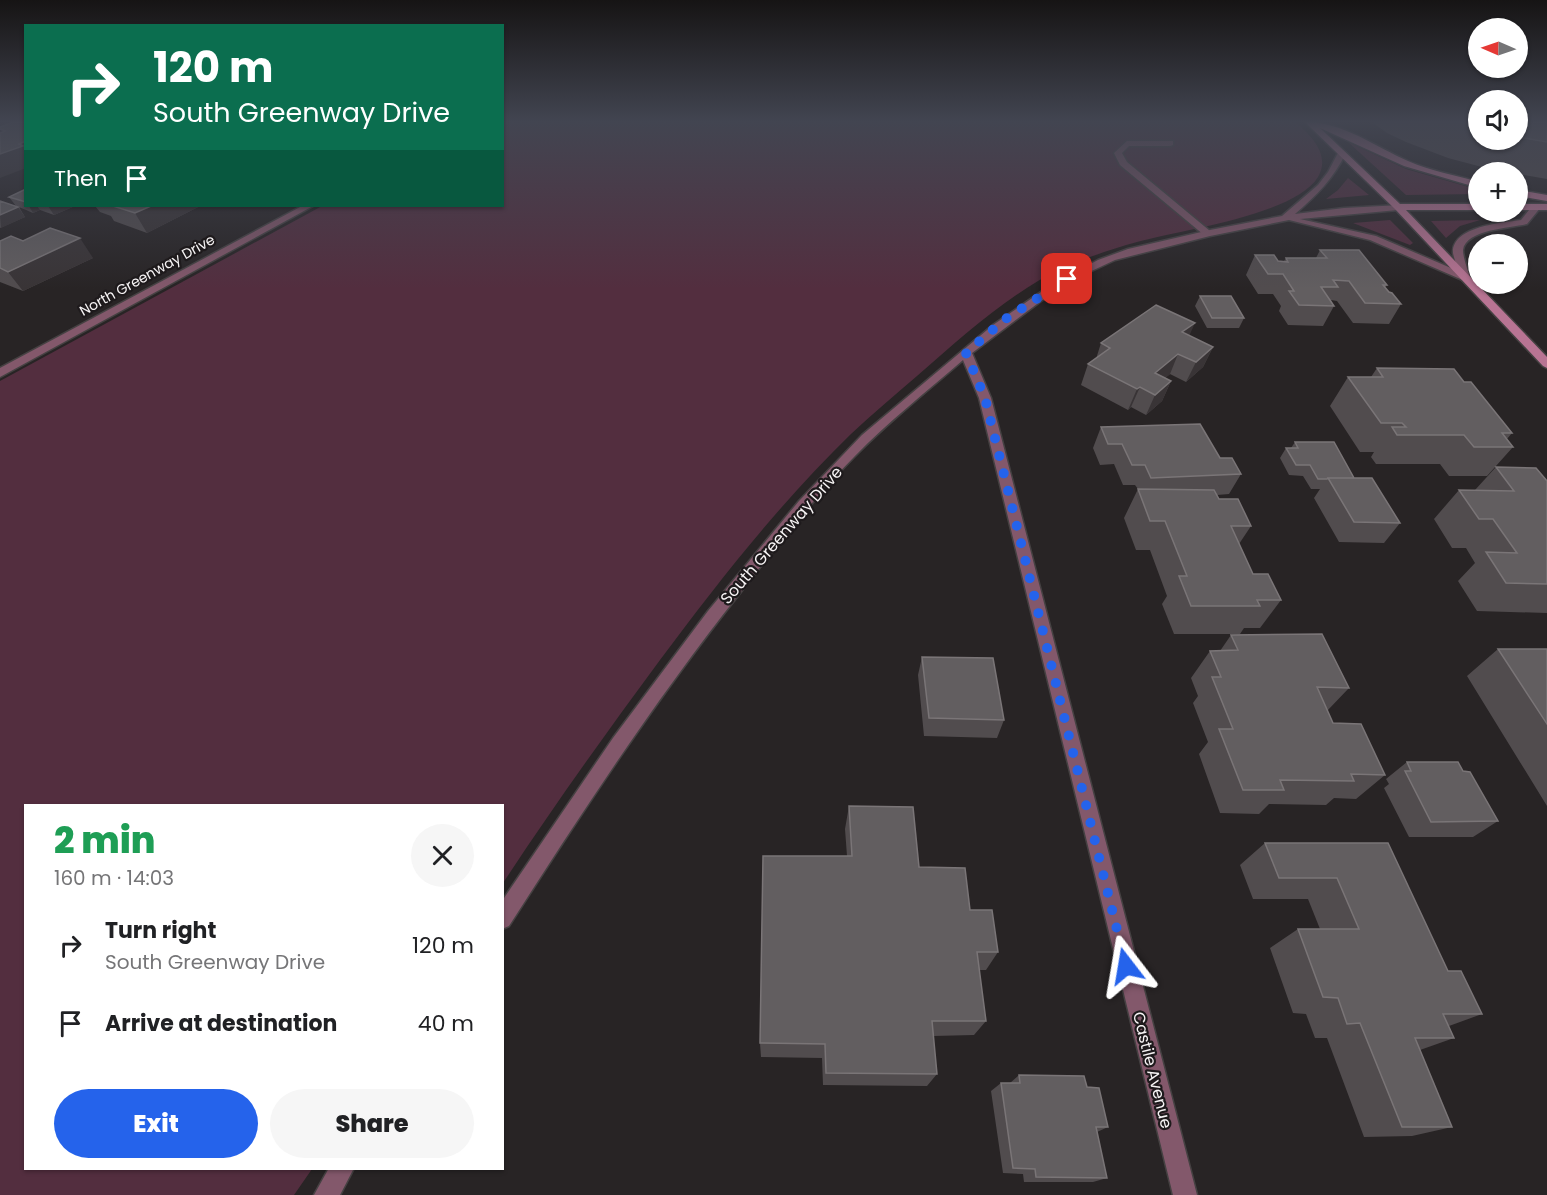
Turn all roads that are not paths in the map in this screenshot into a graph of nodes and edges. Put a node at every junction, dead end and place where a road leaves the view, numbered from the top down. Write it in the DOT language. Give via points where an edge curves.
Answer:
graph roads {
  1 [pos="1141,178"];
  2 [pos="1328,178"];
  3 [pos="1368,178"];
  4 [pos="1528,195"];
  5 [pos="1547,198"];
  6 [pos="306,207"];
  7 [pos="1398,207"];
  8 [pos="1468,207"];
  9 [pos="1528,207"];
  10 [pos="1543,208"];
  11 [pos="1284,218"];
  12 [pos="1207,232"];
  13 [pos="1465,278"];
  14 [pos="966,353"];
  15 [pos="1547,364"];
  16 [pos="0,372"];
  17 [pos="504,916"];
  18 [pos="342,1170"];
  19 [pos="326,1195"];
  20 [pos="1185,1195"];
  1 -- 12 [label="street"];
  2 -- 11 [label="street"];
  3 -- 7 [label="street"];
  4 -- 5 [label="street"];
  6 -- 16 [label="street, North Greenway Drive"];
  7 -- 8 [label="street"];
  7 -- 11 [label="street, South Greenway Drive"];
  7 -- 13 [label="street"];
  9 -- 10 [label="street"];
  10 -- 13 [label="street" via="1524,222 1477,230 1461,242 1458,251"];
  11 -- 12 [label="street, South Greenway Drive"];
  11 -- 13 [label="street" via="1373,238"];
  12 -- 14 [label="street, South Greenway Drive" via="1129,252 1086,269 1026,304"];
  13 -- 15 [label="street"];
  14 -- 17 [label="street, South Greenway Drive" via="865,440 797,511 659,687"];
  14 -- 20 [label="street, Castile Avenue" via="985,398"];
  18 -- 19 [label="street"];
}
